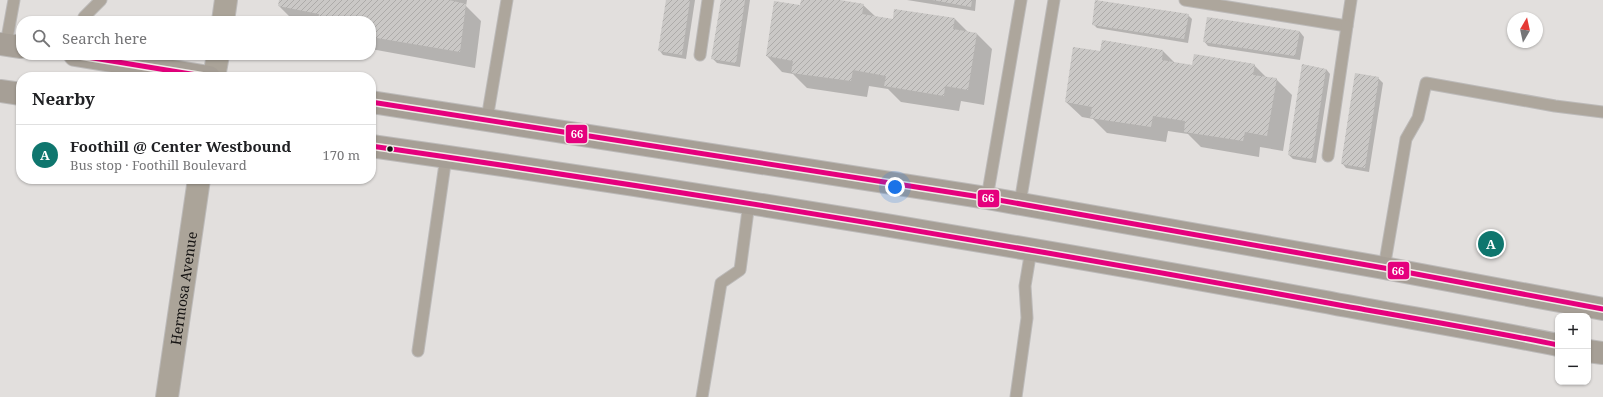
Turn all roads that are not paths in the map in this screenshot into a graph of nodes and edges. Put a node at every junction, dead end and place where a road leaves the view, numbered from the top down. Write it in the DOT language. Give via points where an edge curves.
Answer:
graph roads {
  1 [pos="14,0"];
  2 [pos="101,0"];
  3 [pos="226,0"];
  4 [pos="507,0"];
  5 [pos="708,0"];
  6 [pos="1021,0"];
  7 [pos="1054,0"];
  8 [pos="1185,0"];
  9 [pos="1351,0"];
  10 [pos="85,16"];
  11 [pos="224,16"];
  12 [pos="1347,26"];
  13 [pos="9,45"];
  14 [pos="700,55"];
  15 [pos="107,60"];
  16 [pos="217,60"];
  17 [pos="179,72"];
  18 [pos="215,72"];
  19 [pos="0,91"];
  20 [pos="16,93"];
  21 [pos="376,103"];
  22 [pos="1603,112"];
  23 [pos="487,119"];
  24 [pos="376,147"];
  25 [pos="1328,156"];
  26 [pos="446,157"];
  27 [pos="199,184"];
  28 [pos="987,198"];
  29 [pos="749,203"];
  30 [pos="1020,203"];
  31 [pos="1031,250"];
  32 [pos="1384,268"];
  33 [pos="1603,309"];
  34 [pos="1555,345"];
  35 [pos="418,351"];
  36 [pos="1591,351"];
  37 [pos="1603,353"];
  38 [pos="167,397"];
  39 [pos="702,397"];
  40 [pos="1016,397"];
  1 -- 13 [label="lane"];
  2 -- 10 [label="lane"];
  3 -- 11 [label="street"];
  4 -- 23 [label="lane"];
  5 -- 14 [label="lane"];
  6 -- 28 [label="lane"];
  7 -- 30 [label="lane"];
  8 -- 12 [label="lane"];
  9 -- 12 [label="lane"];
  12 -- 25 [label="lane"];
  15 -- 17 [label="main road"];
  16 -- 18 [label="street"];
  19 -- 20 [label="main road"];
  21 -- 23 [label="main road"];
  22 -- 32 [label="lane" via="1426,83 1418,118 1406,139"];
  23 -- 28 [label="main road"];
  24 -- 26 [label="main road"];
  26 -- 29 [label="main road"];
  26 -- 35 [label="lane"];
  27 -- 38 [label="street, Hermosa Avenue"];
  28 -- 30 [label="main road"];
  29 -- 31 [label="main road"];
  29 -- 39 [label="lane" via="740,270 721,283"];
  30 -- 32 [label="main road"];
  31 -- 34 [label="main road"];
  31 -- 40 [label="lane" via="1025,286 1027,318"];
  32 -- 33 [label="main road"];
  36 -- 37 [label="main road"];
}
